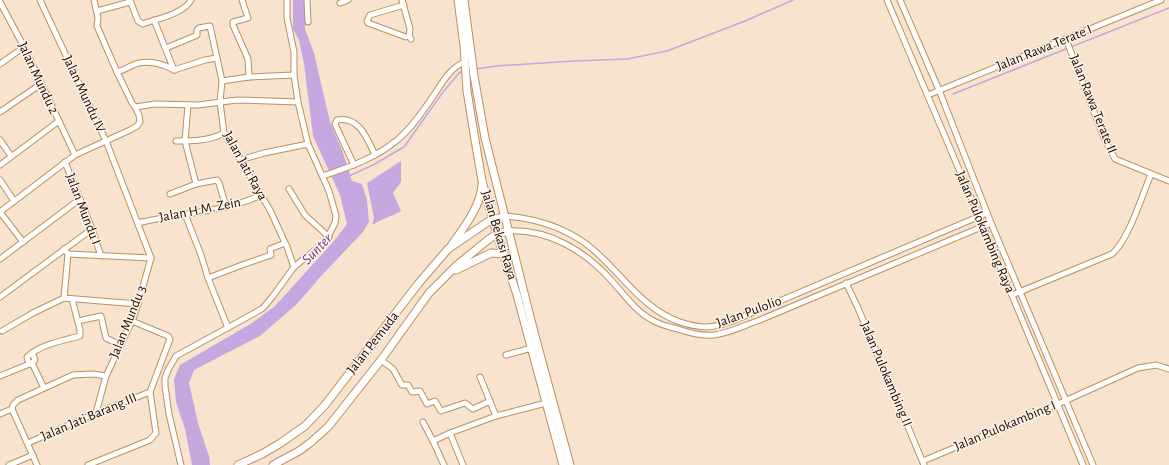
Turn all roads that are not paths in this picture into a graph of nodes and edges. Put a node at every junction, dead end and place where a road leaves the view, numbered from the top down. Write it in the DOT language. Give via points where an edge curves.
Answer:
graph roads {
  1 [pos="40,0"];
  2 [pos="94,0"];
  3 [pos="191,0"];
  4 [pos="242,0"];
  5 [pos="287,0"];
  6 [pos="308,0"];
  7 [pos="348,0"];
  8 [pos="458,0"];
  9 [pos="464,0"];
  10 [pos="886,0"];
  11 [pos="900,0"];
  12 [pos="1161,0"];
  13 [pos="130,1"];
  14 [pos="0,2"];
  15 [pos="403,2"];
  16 [pos="340,3"];
  17 [pos="2,11"];
  18 [pos="97,11"];
  19 [pos="154,20"];
  20 [pos="308,22"];
  21 [pos="1067,42"];
  22 [pos="24,47"];
  23 [pos="166,48"];
  24 [pos="217,58"];
  25 [pos="468,63"];
  26 [pos="0,64"];
  27 [pos="174,70"];
  28 [pos="117,72"];
  29 [pos="294,75"];
  30 [pos="249,77"];
  31 [pos="471,77"];
  32 [pos="222,80"];
  33 [pos="41,84"];
  34 [pos="939,90"];
  35 [pos="928,95"];
  36 [pos="220,102"];
  37 [pos="298,102"];
  38 [pos="188,106"];
  39 [pos="135,107"];
  40 [pos="0,112"];
  41 [pos="59,121"];
  42 [pos="224,133"];
  43 [pos="0,140"];
  44 [pos="106,141"];
  45 [pos="176,141"];
  46 [pos="185,141"];
  47 [pos="308,144"];
  48 [pos="75,155"];
  49 [pos="375,155"];
  50 [pos="12,156"];
  51 [pos="240,160"];
  52 [pos="65,162"];
  53 [pos="0,165"];
  54 [pos="352,165"];
  55 [pos="1151,174"];
  56 [pos="324,176"];
  57 [pos="0,180"];
  58 [pos="482,181"];
  59 [pos="1169,181"];
  60 [pos="196,184"];
  61 [pos="289,189"];
  62 [pos="170,194"];
  63 [pos="261,195"];
  64 [pos="80,199"];
  65 [pos="14,201"];
  66 [pos="226,206"];
  67 [pos="0,212"];
  68 [pos="987,213"];
  69 [pos="185,214"];
  70 [pos="505,216"];
  71 [pos="979,217"];
  72 [pos="493,219"];
  73 [pos="138,223"];
  74 [pos="991,223"];
  75 [pos="548,225"];
  76 [pos="984,226"];
  77 [pos="92,229"];
  78 [pos="508,231"];
  79 [pos="497,234"];
  80 [pos="546,235"];
  81 [pos="329,237"];
  82 [pos="23,242"];
  83 [pos="285,243"];
  84 [pos="64,249"];
  85 [pos="448,249"];
  86 [pos="68,254"];
  87 [pos="504,254"];
  88 [pos="101,256"];
  89 [pos="151,258"];
  90 [pos="0,259"];
  91 [pos="294,267"];
  92 [pos="617,274"];
  93 [pos="447,275"];
  94 [pos="208,278"];
  95 [pos="611,280"];
  96 [pos="846,283"];
  97 [pos="1020,291"];
  98 [pos="1012,295"];
  99 [pos="0,296"];
  100 [pos="64,298"];
  101 [pos="72,299"];
  102 [pos="780,301"];
  103 [pos="138,304"];
  104 [pos="783,310"];
  105 [pos="756,311"];
  106 [pos="528,320"];
  107 [pos="760,320"];
  108 [pos="78,321"];
  109 [pos="132,321"];
  110 [pos="228,328"];
  111 [pos="2,331"];
  112 [pos="120,345"];
  113 [pos="532,348"];
  114 [pos="506,354"];
  115 [pos="381,360"];
  116 [pos="30,364"];
  117 [pos="1169,369"];
  118 [pos="0,376"];
  119 [pos="106,376"];
  120 [pos="480,377"];
  121 [pos="44,388"];
  122 [pos="150,392"];
  123 [pos="1066,400"];
  124 [pos="490,401"];
  125 [pos="546,403"];
  126 [pos="1058,404"];
  127 [pos="12,409"];
  128 [pos="96,413"];
  129 [pos="0,414"];
  130 [pos="496,416"];
  131 [pos="423,422"];
  132 [pos="450,433"];
  133 [pos="432,441"];
  134 [pos="28,443"];
  135 [pos="33,455"];
  136 [pos="923,463"];
  137 [pos="9,465"];
  138 [pos="37,465"];
  139 [pos="88,465"];
  140 [pos="181,465"];
  141 [pos="238,465"];
  142 [pos="273,465"];
  143 [pos="444,465"];
  144 [pos="463,465"];
  145 [pos="563,465"];
  146 [pos="570,465"];
  147 [pos="1083,465"];
  148 [pos="1093,465"];
  1 -- 44 [label="street, Jalan Mundu IV"];
  2 -- 18 [label="street"];
  3 -- 19 [label="street" via="168,16"];
  4 -- 30 [label="street" via="248,17 233,22 233,25 248,59"];
  5 -- 29 [label="street" via="287,18 294,52"];
  6 -- 20 [label="street"];
  7 -- 16 [label="street"];
  8 -- 25 [label="main road, Jalan Bekasi Raya"];
  9 -- 25 [label="main road, Jalan Bekasi Raya"];
  10 -- 35 [label="street, Jalan Pulokambing Raya"];
  11 -- 34 [label="street, Jalan Pulokambing Raya"];
  12 -- 21 [label="street, Jalan Rawa Terate I"];
  13 -- 18 [label="street"];
  13 -- 19 [label="street" via="138,21 143,24"];
  14 -- 17 [label="street, Jalan Mundu 2"];
  15 -- 15 [label="street" via="370,15 368,23 410,38"];
  17 -- 22 [label="street, Jalan Mundu 2"];
  18 -- 28 [label="street" via="97,26"];
  19 -- 23 [label="street"];
  21 -- 34 [label="street, Jalan Rawa Terate I"];
  21 -- 55 [label="street, Jalan Rawa Terate II" via="1104,138 1115,159"];
  22 -- 26 [label="street"];
  22 -- 33 [label="street, Jalan Mundu 2"];
  23 -- 24 [label="street, Jalan Jati Raya" via="197,35 199,28 210,26"];
  23 -- 27 [label="street"];
  24 -- 27 [label="street"];
  24 -- 32 [label="street, Jalan Jati Raya"];
  25 -- 31 [label="main road, Jalan Bekasi Raya"];
  25 -- 49 [label="street" via="457,66 410,127 398,140"];
  27 -- 28 [label="street" via="156,64 142,63"];
  28 -- 39 [label="street"];
  29 -- 30 [label="street"];
  29 -- 37 [label="street"];
  30 -- 32 [label="street"];
  31 -- 58 [label="main road, Jalan Bekasi Raya" via="467,91"];
  31 -- 70 [label="main road, Jalan Bekasi Raya"];
  32 -- 36 [label="street, Jalan Jati Raya"];
  33 -- 40 [label="street"];
  33 -- 41 [label="street, Jalan Mundu 2"];
  34 -- 35 [label="street, Jalan Rawa Terate I"];
  34 -- 68 [label="street, Jalan Pulokambing Raya"];
  35 -- 71 [label="street, Jalan Pulokambing Raya"];
  36 -- 37 [label="street"];
  36 -- 38 [label="street"];
  36 -- 42 [label="street, Jalan Jati Raya"];
  37 -- 47 [label="street"];
  38 -- 39 [label="street" via="155,104"];
  38 -- 46 [label="street"];
  39 -- 44 [label="street" via="140,122 137,126"];
  41 -- 48 [label="street, Jalan Mundu 2"];
  41 -- 50 [label="street"];
  42 -- 46 [label="street" via="210,138"];
  42 -- 51 [label="street, Jalan Jati Raya"];
  43 -- 50 [label="street"];
  44 -- 48 [label="street"];
  44 -- 73 [label="street"];
  45 -- 46 [label="street"];
  46 -- 60 [label="street"];
  47 -- 51 [label="street"];
  47 -- 56 [label="street"];
  48 -- 52 [label="street"];
  49 -- 54 [label="street"];
  49 -- 54 [label="street" via="354,122 347,119 337,120 335,124"];
  50 -- 53 [label="street"];
  51 -- 63 [label="street, Jalan Jati Raya"];
  52 -- 64 [label="street, Jalan Mundu I"];
  52 -- 65 [label="street"];
  54 -- 56 [label="street"];
  55 -- 59 [label="street, Jalan Rawa Terate II"];
  55 -- 97 [label="street" via="1127,234 1112,254"];
  56 -- 81 [label="street" via="336,216"];
  57 -- 65 [label="street"];
  58 -- 72 [label="main road, Jalan Bekasi Raya"];
  58 -- 85 [label="main road" via="478,202"];
  60 -- 62 [label="street"];
  60 -- 66 [label="street" via="216,180"];
  61 -- 81 [label="street" via="305,215"];
  63 -- 66 [label="street, Jalan H.M. Zein"];
  63 -- 83 [label="street, Jalan Jati Raya"];
  64 -- 77 [label="street, Jalan Mundu I"];
  64 -- 82 [label="street"];
  65 -- 67 [label="street"];
  66 -- 69 [label="street, Jalan H.M. Zein"];
  67 -- 82 [label="street"];
  68 -- 71 [label="street, Jalan Pulolio"];
  68 -- 74 [label="street, Jalan Pulokambing Raya"];
  69 -- 73 [label="street, Jalan H.M. Zein"];
  69 -- 94 [label="street"];
  70 -- 72 [label="main road, Jalan Pemuda"];
  70 -- 75 [label="street, Jalan Pulolio"];
  70 -- 78 [label="main road, Jalan Bekasi Raya"];
  71 -- 76 [label="street, Jalan Pulokambing Raya"];
  71 -- 102 [label="street, Jalan Pulolio"];
  72 -- 79 [label="main road, Jalan Bekasi Raya"];
  72 -- 85 [label="main road, Jalan Pemuda"];
  73 -- 89 [label="street"];
  74 -- 76 [label="street, Jalan Pulolio"];
  74 -- 97 [label="street, Jalan Pulokambing Raya"];
  75 -- 80 [label="street"];
  75 -- 92 [label="street, Jalan Pulolio" via="584,243"];
  76 -- 96 [label="street, Jalan Pulolio"];
  76 -- 98 [label="street, Jalan Pulokambing Raya"];
  77 -- 84 [label="street"];
  77 -- 88 [label="street, Jalan Mundu I"];
  78 -- 79 [label="main road, Jalan Pemuda"];
  78 -- 80 [label="street, Jalan Pulolio" via="518,230"];
  78 -- 106 [label="main road, Jalan Bekasi Raya"];
  79 -- 87 [label="main road, Jalan Bekasi Raya"];
  79 -- 93 [label="main road, Jalan Pemuda"];
  80 -- 95 [label="street, Jalan Pulolio" via="585,256"];
  81 -- 91 [label="street"];
  82 -- 90 [label="street"];
  83 -- 91 [label="street, Jalan Jati Raya"];
  83 -- 94 [label="street" via="270,249 271,255"];
  84 -- 86 [label="street"];
  84 -- 99 [label="street"];
  85 -- 141 [label="main road, Jalan Pemuda" via="318,412 288,438"];
  86 -- 88 [label="street"];
  86 -- 100 [label="street"];
  87 -- 93 [label="main road" via="491,253"];
  87 -- 106 [label="main road, Jalan Bekasi Raya"];
  88 -- 89 [label="street"];
  89 -- 103 [label="street, Jalan Mundu 3"];
  91 -- 110 [label="street" via="263,308"];
  92 -- 95 [label="street"];
  92 -- 105 [label="street, Jalan Pulolio" via="654,308 669,318 694,326 723,325"];
  93 -- 115 [label="main road, Jalan Pemuda" via="425,299"];
  94 -- 110 [label="street"];
  95 -- 107 [label="street, Jalan Pulolio" via="633,305 652,320 689,333 726,333"];
  96 -- 104 [label="street, Jalan Pulolio"];
  96 -- 136 [label="street, Jalan Pulokambing II"];
  97 -- 98 [label="street"];
  97 -- 123 [label="street, Jalan Pulokambing Raya"];
  98 -- 126 [label="street, Jalan Pulokambing Raya"];
  100 -- 101 [label="street"];
  100 -- 111 [label="street"];
  101 -- 103 [label="street"];
  101 -- 108 [label="street"];
  102 -- 104 [label="street"];
  102 -- 105 [label="street, Jalan Pulolio"];
  103 -- 109 [label="street, Jalan Mundu 3"];
  104 -- 107 [label="street, Jalan Pulolio"];
  105 -- 107 [label="street"];
  106 -- 113 [label="main road, Jalan Bekasi Raya"];
  106 -- 146 [label="main road, Jalan Bekasi Raya"];
  108 -- 112 [label="street" via="101,316 106,338"];
  108 -- 116 [label="street" via="80,336 32,352 27,357"];
  109 -- 112 [label="street, Jalan Mundu 3"];
  109 -- 122 [label="street" via="170,339"];
  110 -- 140 [label="street" via="176,356 167,374 165,386 169,414"];
  112 -- 119 [label="street, Jalan Mundu 3"];
  113 -- 114 [label="street"];
  113 -- 125 [label="main road, Jalan Bekasi Raya"];
  115 -- 124 [label="street" via="393,369 402,385 407,385 412,392 420,391 427,404 436,402 441,412 464,403 473,409"];
  115 -- 142 [label="main road, Jalan Pemuda" via="328,427 299,451"];
  116 -- 118 [label="street"];
  116 -- 121 [label="street"];
  117 -- 123 [label="street, Jalan Pulokambing I" via="1156,365 1138,368"];
  119 -- 121 [label="street" via="73,376"];
  119 -- 128 [label="street, Jalan Mundu 3"];
  120 -- 124 [label="street"];
  121 -- 127 [label="street" via="18,400"];
  122 -- 128 [label="street, Jalan Jati Barang III"];
  122 -- 139 [label="street" via="156,431 152,439"];
  123 -- 126 [label="street, Jalan Pulokambing I"];
  123 -- 148 [label="street, Jalan Pulokambing Raya"];
  124 -- 130 [label="street"];
  125 -- 130 [label="street"];
  125 -- 145 [label="main road, Jalan Bekasi Raya"];
  126 -- 136 [label="street, Jalan Pulokambing I"];
  126 -- 147 [label="street, Jalan Pulokambing Raya"];
  127 -- 129 [label="street"];
  127 -- 134 [label="street"];
  128 -- 134 [label="street, Jalan Jati Barang III"];
  130 -- 132 [label="street"];
  131 -- 133 [label="street"];
  132 -- 133 [label="street"];
  132 -- 144 [label="street"];
  133 -- 143 [label="street"];
  134 -- 135 [label="street"];
  135 -- 137 [label="street"];
  135 -- 138 [label="street"];
}
